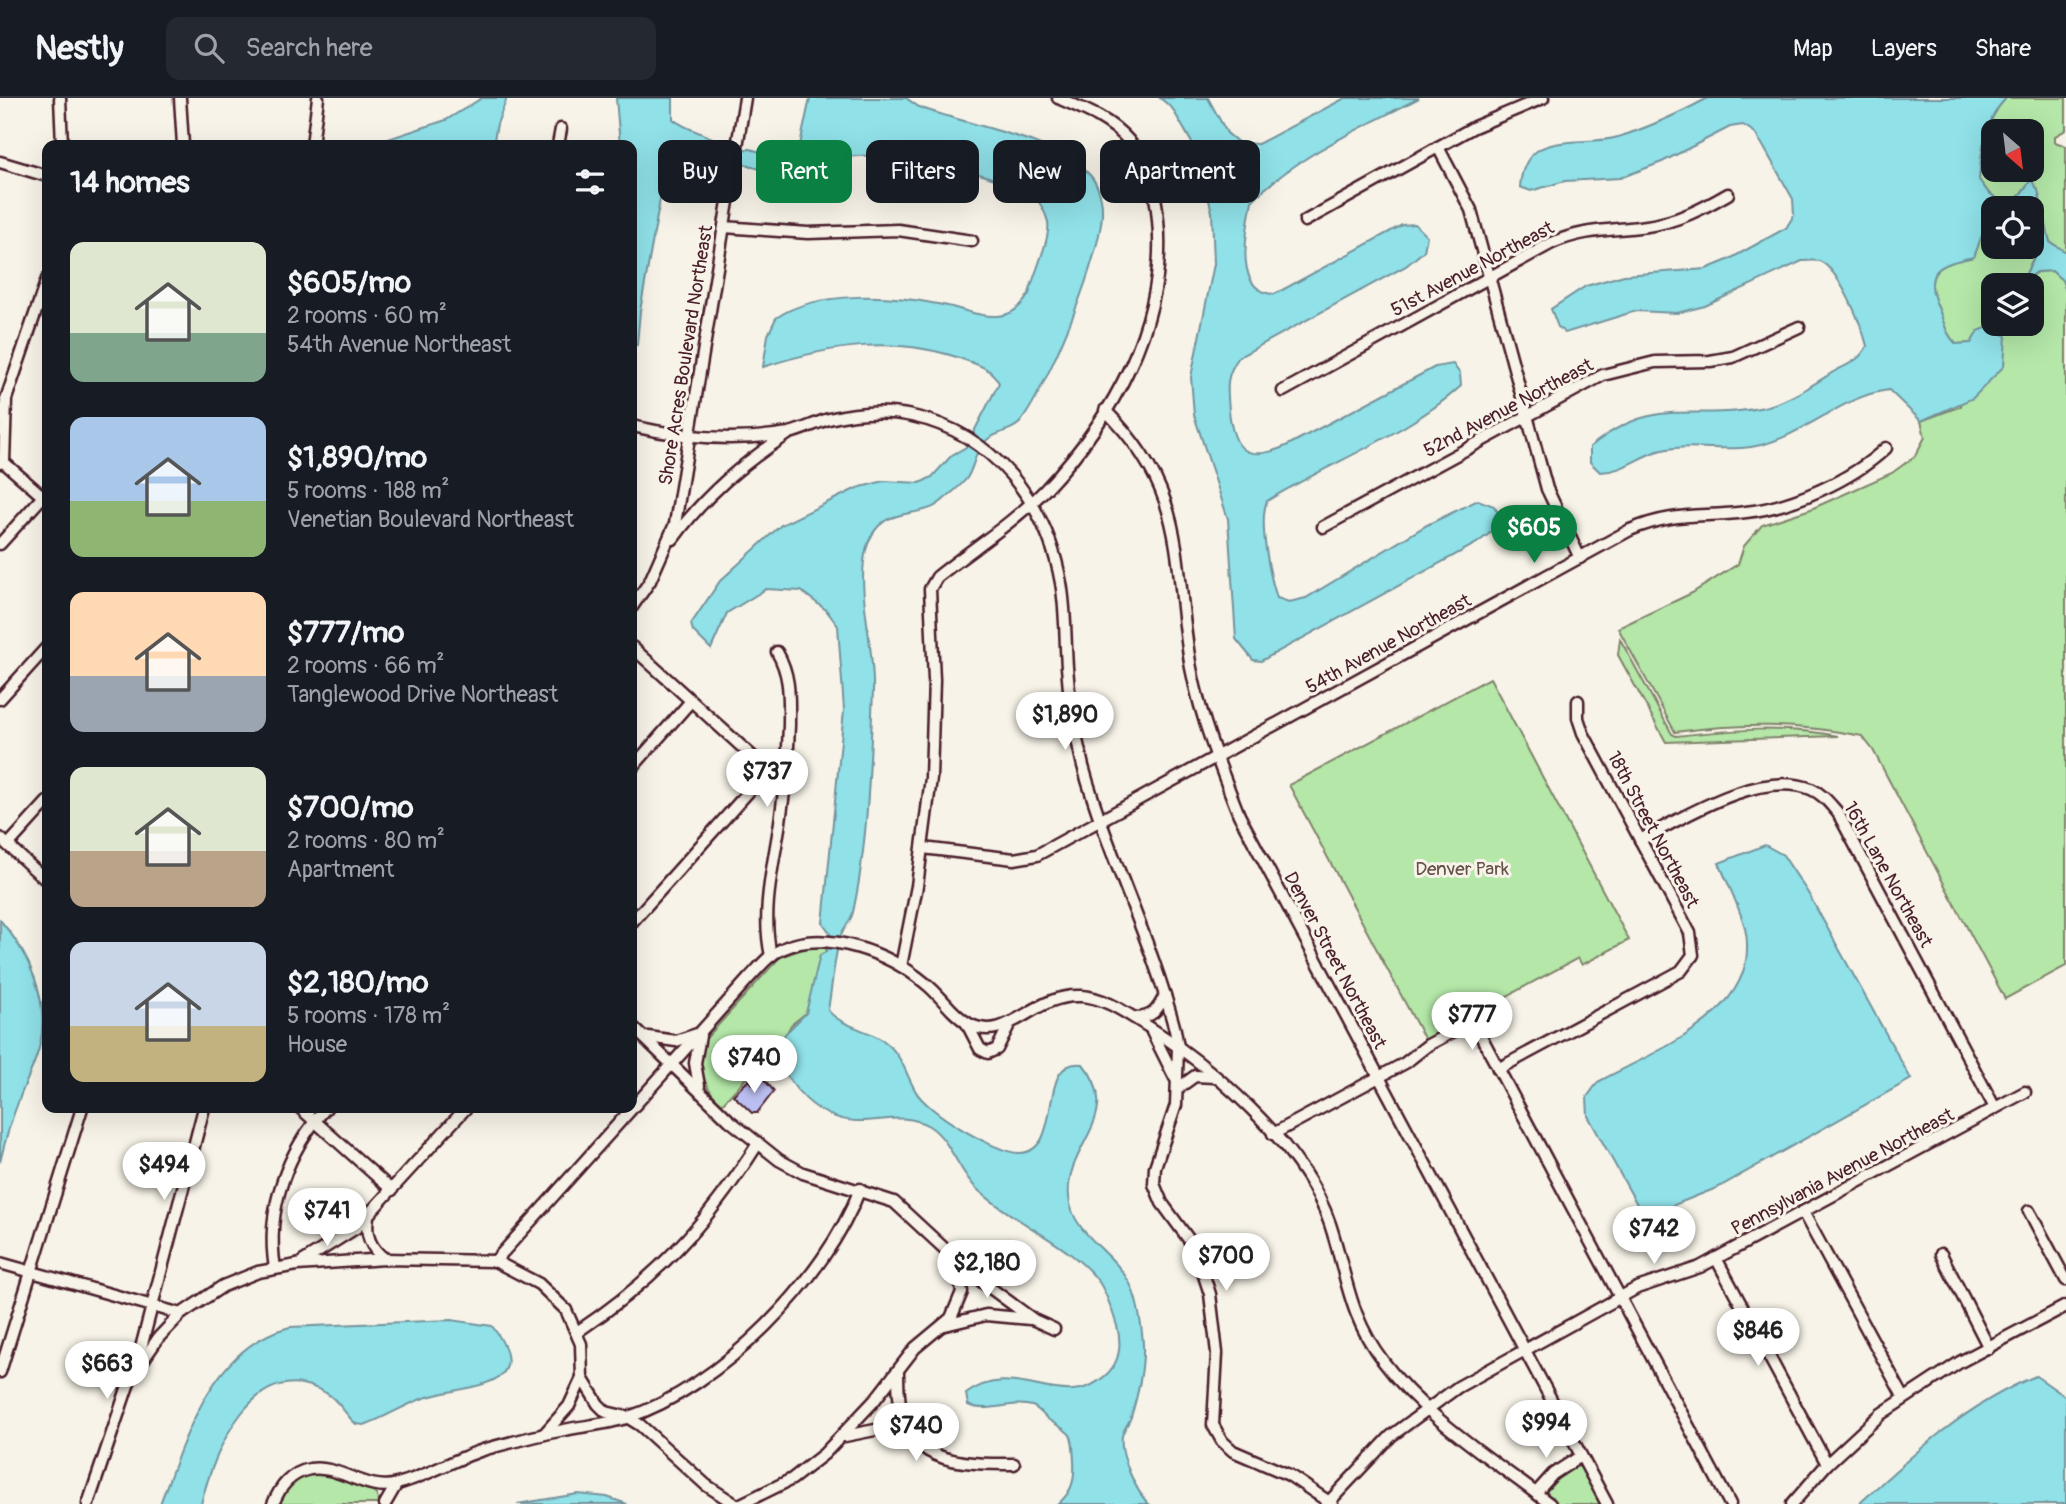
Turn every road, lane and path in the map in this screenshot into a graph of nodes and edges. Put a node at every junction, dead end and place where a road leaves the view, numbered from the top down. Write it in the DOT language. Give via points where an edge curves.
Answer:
graph roads {
  1 [pos="60,98"];
  2 [pos="180,98"];
  3 [pos="318,98"];
  4 [pos="745,98"];
  5 [pos="1058,98"];
  6 [pos="1543,98"];
  7 [pos="561,129"];
  8 [pos="62,140"];
  9 [pos="183,140"];
  10 [pos="313,140"];
  11 [pos="559,140"];
  12 [pos="1438,147"];
  13 [pos="0,162"];
  14 [pos="42,175"];
  15 [pos="1728,194"];
  16 [pos="1305,221"];
  17 [pos="724,227"];
  18 [pos="972,241"];
  19 [pos="1490,276"];
  20 [pos="42,294"];
  21 [pos="1799,327"];
  22 [pos="1283,391"];
  23 [pos="1105,410"];
  24 [pos="1527,415"];
  25 [pos="637,427"];
  26 [pos="791,432"];
  27 [pos="690,436"];
  28 [pos="1886,448"];
  29 [pos="1,461"];
  30 [pos="42,494"];
  31 [pos="42,501"];
  32 [pos="1031,504"];
  33 [pos="1323,527"];
  34 [pos="0,544"];
  35 [pos="666,549"];
  36 [pos="1580,558"];
  37 [pos="637,600"];
  38 [pos="637,652"];
  39 [pos="777,652"];
  40 [pos="42,653"];
  41 [pos="0,699"];
  42 [pos="691,701"];
  43 [pos="1578,702"];
  44 [pos="1216,759"];
  45 [pos="637,762"];
  46 [pos="768,770"];
  47 [pos="785,786"];
  48 [pos="42,807"];
  49 [pos="1100,821"];
  50 [pos="1640,840"];
  51 [pos="4,842"];
  52 [pos="923,848"];
  53 [pos="42,876"];
  54 [pos="637,916"];
  55 [pos="771,956"];
  56 [pos="901,966"];
  57 [pos="1165,995"];
  58 [pos="1135,1018"];
  59 [pos="966,1022"];
  60 [pos="1009,1025"];
  61 [pos="1149,1028"];
  62 [pos="637,1031"];
  63 [pos="701,1032"];
  64 [pos="641,1035"];
  65 [pos="1178,1047"];
  66 [pos="673,1063"];
  67 [pos="1498,1069"];
  68 [pos="1214,1077"];
  69 [pos="1379,1077"];
  70 [pos="1177,1089"];
  71 [pos="700,1090"];
  72 [pos="2025,1092"];
  73 [pos="637,1103"];
  74 [pos="1995,1108"];
  75 [pos="80,1113"];
  76 [pos="203,1113"];
  77 [pos="306,1113"];
  78 [pos="322,1113"];
  79 [pos="461,1113"];
  80 [pos="628,1113"];
  81 [pos="315,1121"];
  82 [pos="1273,1134"];
  83 [pos="757,1144"];
  84 [pos="860,1189"];
  85 [pos="392,1190"];
  86 [pos="2029,1211"];
  87 [pos="1803,1212"];
  88 [pos="368,1215"];
  89 [pos="1941,1254"];
  90 [pos="1716,1258"];
  91 [pos="385,1259"];
  92 [pos="495,1261"];
  93 [pos="957,1261"];
  94 [pos="0,1263"];
  95 [pos="297,1265"];
  96 [pos="275,1268"];
  97 [pos="32,1272"];
  98 [pos="2066,1280"];
  99 [pos="1619,1299"];
  100 [pos="152,1306"];
  101 [pos="2066,1306"];
  102 [pos="181,1314"];
  103 [pos="1034,1320"];
  104 [pos="943,1326"];
  105 [pos="1055,1329"];
  106 [pos="578,1332"];
  107 [pos="1989,1348"];
  108 [pos="1524,1350"];
  109 [pos="0,1372"];
  110 [pos="898,1372"];
  111 [pos="131,1378"];
  112 [pos="583,1378"];
  113 [pos="1904,1398"];
  114 [pos="1427,1408"];
  115 [pos="627,1417"];
  116 [pos="544,1434"];
  117 [pos="841,1437"];
  118 [pos="915,1442"];
  119 [pos="1581,1456"];
  120 [pos="1014,1464"];
  121 [pos="1827,1464"];
  122 [pos="396,1485"];
  123 [pos="1536,1493"];
  124 [pos="1329,1503"];
  125 [pos="88,1504"];
  126 [pos="273,1504"];
  127 [pos="385,1504"];
  128 [pos="735,1504"];
  129 [pos="741,1504"];
  130 [pos="1550,1504"];
  131 [pos="1607,1504"];
  132 [pos="1730,1504"];
  133 [pos="1792,1504"];
  1 -- 8 [label="street"];
  2 -- 9 [label="street"];
  3 -- 10 [label="street"];
  4 -- 17 [label="street, Shore Acres Boulevard Northeast"];
  5 -- 23 [label="street" via="1109,122 1129,140 1145,166 1157,202 1160,258 1154,302 1140,343"];
  6 -- 12 [label="street" via="1504,112"];
  7 -- 11 [label="street"];
  12 -- 16 [label="street"];
  12 -- 19 [label="street" via="1471,210"];
  13 -- 14 [label="street"];
  15 -- 19 [label="street, 51st Avenue Northeast" via="1664,223 1572,234"];
  17 -- 18 [label="street" via="808,233 898,230"];
  17 -- 27 [label="street, Shore Acres Boulevard Northeast"];
  19 -- 22 [label="street, 51st Avenue Northeast"];
  19 -- 24 [label="street"];
  20 -- 29 [label="street" via="6,399"];
  21 -- 24 [label="street, 52nd Avenue Northeast" via="1733,357 1621,369 1582,384"];
  23 -- 32 [label="street" via="1075,455"];
  23 -- 44 [label="street, Denver Street Northeast" via="1143,455 1172,517 1192,668"];
  24 -- 33 [label="street, 52nd Avenue Northeast"];
  24 -- 36 [label="street" via="1547,489"];
  25 -- 27 [label="street"];
  26 -- 27 [label="street" via="737,438"];
  26 -- 32 [label="street" via="862,412 911,416 966,434 987,450"];
  26 -- 35 [label="street" via="719,486"];
  27 -- 35 [label="street, Shore Acres Boulevard Northeast" via="675,524"];
  28 -- 36 [label="street, 54th Avenue Northeast" via="1874,460 1785,505 1743,513 1667,517 1630,530"];
  29 -- 30 [label="street"];
  31 -- 34 [label="street"];
  32 -- 49 [label="street" via="1059,573 1072,708"];
  32 -- 52 [label="street" via="937,577 930,589 933,731"];
  35 -- 37 [label="street, Shore Acres Boulevard Northeast"];
  36 -- 44 [label="street, 54th Avenue Northeast"];
  38 -- 42 [label="street"];
  39 -- 47 [label="street" via="789,682"];
  40 -- 41 [label="street"];
  42 -- 45 [label="street"];
  42 -- 46 [label="street"];
  43 -- 50 [label="street, 18th Street Northeast" via="1583,733"];
  44 -- 49 [label="street, 54th Avenue Northeast"];
  44 -- 69 [label="street, Denver Street Northeast" via="1239,815"];
  46 -- 47 [label="street"];
  46 -- 54 [label="street"];
  47 -- 55 [label="street" via="768,882"];
  48 -- 51 [label="street"];
  49 -- 52 [label="street, 54th Avenue Northeast" via="1022,859"];
  49 -- 57 [label="street" via="1137,910"];
  50 -- 67 [label="street, 18th Street Northeast" via="1693,941 1692,954 1681,971"];
  50 -- 74 [label="street, 16th Lane Northeast" via="1736,791 1790,786 1810,788 1824,796 1844,825"];
  51 -- 53 [label="street"];
  52 -- 56 [label="street"];
  55 -- 56 [label="street" via="803,942 845,946"];
  55 -- 63 [label="street"];
  56 -- 59 [label="street"];
  57 -- 58 [label="street" via="1156,1012"];
  57 -- 65 [label="street"];
  58 -- 60 [label="street" via="1106,1002 1074,996 1041,1003"];
  58 -- 61 [label="street"];
  59 -- 60 [label="street" via="989,1030"];
  59 -- 60 [label="street" via="980,1049 988,1053 1000,1046"];
  61 -- 65 [label="street"];
  61 -- 70 [label="street" via="1169,1062"];
  62 -- 64 [label="street"];
  63 -- 64 [label="street" via="669,1042"];
  63 -- 66 [label="street"];
  63 -- 71 [label="street" via="695,1063"];
  64 -- 66 [label="street"];
  65 -- 68 [label="street"];
  65 -- 70 [label="street"];
  66 -- 71 [label="street"];
  66 -- 73 [label="street"];
  67 -- 69 [label="street" via="1473,1021"];
  67 -- 99 [label="street"];
  68 -- 70 [label="street" via="1195,1076"];
  68 -- 82 [label="street"];
  69 -- 82 [label="street"];
  69 -- 108 [label="street, Denver Street Northeast"];
  70 -- 124 [label="street" via="1154,1184 1162,1203 1195,1248 1210,1294 1217,1353 1213,1425 1233,1451 1289,1475"];
  71 -- 83 [label="street"];
  72 -- 74 [label="street, Pennsylvania Avenue Northeast"];
  74 -- 87 [label="street, Pennsylvania Avenue Northeast"];
  75 -- 97 [label="street"];
  76 -- 100 [label="street"];
  77 -- 81 [label="street"];
  78 -- 81 [label="street"];
  79 -- 85 [label="street"];
  80 -- 92 [label="street"];
  81 -- 85 [label="street"];
  81 -- 96 [label="street" via="293,1152 279,1193"];
  82 -- 114 [label="street" via="1323,1206 1344,1284 1363,1330 1382,1361"];
  83 -- 84 [label="street" via="803,1173"];
  83 -- 106 [label="street" via="721,1201 682,1247 637,1289"];
  84 -- 93 [label="street" via="894,1202"];
  84 -- 115 [label="street" via="817,1264 762,1328 715,1369"];
  85 -- 88 [label="street"];
  86 -- 98 [label="street"];
  87 -- 90 [label="street, Pennsylvania Avenue Northeast"];
  87 -- 113 [label="street"];
  88 -- 91 [label="street" via="369,1241"];
  88 -- 95 [label="street"];
  89 -- 107 [label="street"];
  90 -- 99 [label="street, Pennsylvania Avenue Northeast"];
  90 -- 121 [label="street"];
  91 -- 92 [label="street"];
  91 -- 95 [label="street"];
  92 -- 106 [label="street" via="551,1293"];
  93 -- 103 [label="street"];
  93 -- 104 [label="street" via="960,1302"];
  94 -- 97 [label="street"];
  95 -- 96 [label="street"];
  96 -- 102 [label="street" via="223,1286"];
  97 -- 100 [label="street"];
  97 -- 109 [label="street"];
  99 -- 108 [label="street, Pennsylvania Avenue Northeast"];
  99 -- 132 [label="street"];
  100 -- 102 [label="street"];
  100 -- 111 [label="street"];
  101 -- 107 [label="street"];
  102 -- 111 [label="street"];
  103 -- 104 [label="street" via="986,1315"];
  103 -- 105 [label="street"];
  104 -- 110 [label="street" via="915,1348"];
  106 -- 112 [label="street"];
  107 -- 113 [label="street"];
  108 -- 114 [label="street, Pennsylvania Avenue Northeast"];
  108 -- 119 [label="street, Denver Street Northeast"];
  110 -- 117 [label="street"];
  110 -- 118 [label="street" via="898,1404"];
  111 -- 125 [label="street"];
  112 -- 115 [label="street" via="606,1412"];
  112 -- 116 [label="street" via="569,1406"];
  113 -- 121 [label="street"];
  114 -- 123 [label="street"];
  114 -- 124 [label="street, Pennsylvania Avenue Northeast" via="1391,1437"];
  115 -- 116 [label="street"];
  115 -- 128 [label="street"];
  116 -- 122 [label="street" via="460,1459"];
  117 -- 118 [label="street" via="880,1429"];
  117 -- 129 [label="street" via="792,1479"];
  118 -- 120 [label="street" via="936,1458 957,1463"];
  119 -- 123 [label="street" via="1553,1474"];
  119 -- 131 [label="street, Denver Street Northeast"];
  121 -- 133 [label="street"];
  122 -- 126 [label="street" via="312,1469 285,1482"];
  122 -- 127 [label="street"];
  123 -- 130 [label="street"];
}
